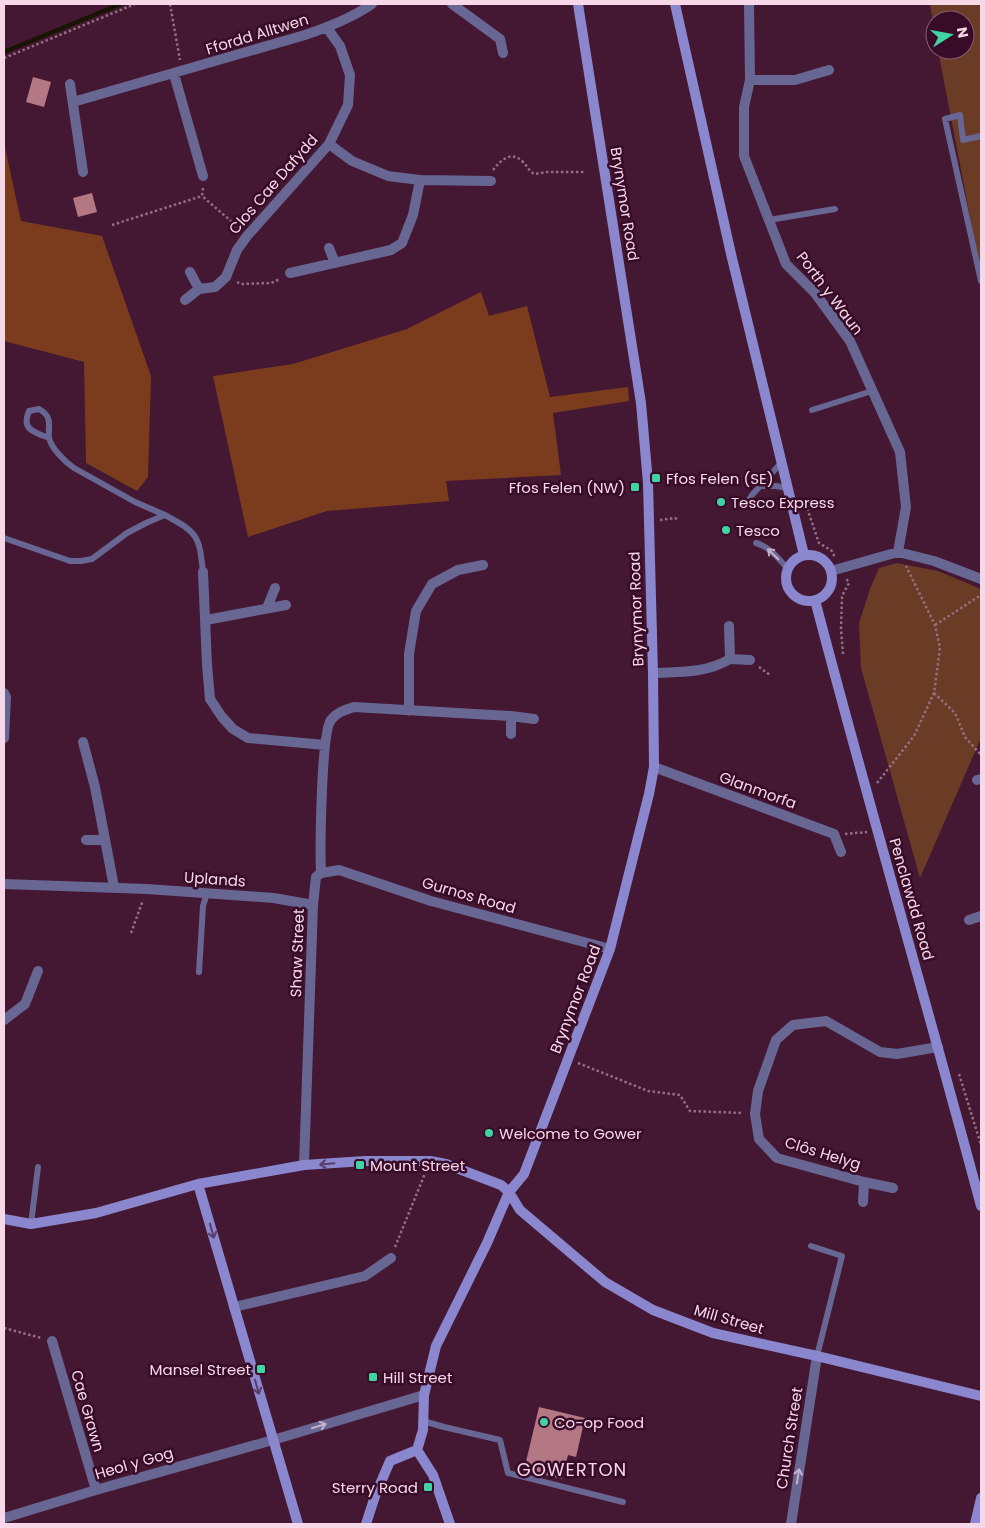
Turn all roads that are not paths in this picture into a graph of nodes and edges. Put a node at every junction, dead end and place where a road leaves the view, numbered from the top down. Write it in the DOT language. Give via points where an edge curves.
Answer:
graph roads {
  1 [pos="372,4"];
  2 [pos="452,4"];
  3 [pos="578,4"];
  4 [pos="675,4"];
  5 [pos="750,4"];
  6 [pos="327,28"];
  7 [pos="503,53"];
  8 [pos="829,70"];
  9 [pos="178,73"];
  10 [pos="750,80"];
  11 [pos="70,84"];
  12 [pos="73,102"];
  13 [pos="981,136"];
  14 [pos="329,144"];
  15 [pos="83,172"];
  16 [pos="203,176"];
  17 [pos="492,176"];
  18 [pos="420,180"];
  19 [pos="835,209"];
  20 [pos="768,220"];
  21 [pos="329,248"];
  22 [pos="335,262"];
  23 [pos="190,272"];
  24 [pos="290,273"];
  25 [pos="981,281"];
  26 [pos="199,289"];
  27 [pos="184,300"];
  28 [pos="872,391"];
  29 [pos="812,410"];
  30 [pos="49,438"];
  31 [pos="781,462"];
  32 [pos="759,486"];
  33 [pos="787,488"];
  34 [pos="746,506"];
  35 [pos="164,515"];
  36 [pos="4,538"];
  37 [pos="756,543"];
  38 [pos="898,552"];
  39 [pos="804,555"];
  40 [pos="483,565"];
  41 [pos="788,569"];
  42 [pos="831,571"];
  43 [pos="203,572"];
  44 [pos="981,579"];
  45 [pos="275,588"];
  46 [pos="815,600"];
  47 [pos="286,605"];
  48 [pos="268,608"];
  49 [pos="206,620"];
  50 [pos="729,626"];
  51 [pos="730,659"];
  52 [pos="750,660"];
  53 [pos="653,674"];
  54 [pos="4,693"];
  55 [pos="409,711"];
  56 [pos="511,716"];
  57 [pos="534,719"];
  58 [pos="510,734"];
  59 [pos="4,738"];
  60 [pos="82,742"];
  61 [pos="325,745"];
  62 [pos="654,767"];
  63 [pos="86,840"];
  64 [pos="105,840"];
  65 [pos="840,852"];
  66 [pos="321,873"];
  67 [pos="4,884"];
  68 [pos="114,887"];
  69 [pos="207,893"];
  70 [pos="313,906"];
  71 [pos="981,916"];
  72 [pos="969,920"];
  73 [pos="610,948"];
  74 [pos="38,971"];
  75 [pos="199,972"];
  76 [pos="4,1020"];
  77 [pos="938,1047"];
  78 [pos="304,1165"];
  79 [pos="38,1167"];
  80 [pos="864,1182"];
  81 [pos="198,1184"];
  82 [pos="892,1188"];
  83 [pos="509,1192"];
  84 [pos="863,1202"];
  85 [pos="981,1206"];
  86 [pos="4,1219"];
  87 [pos="31,1224"];
  88 [pos="811,1246"];
  89 [pos="391,1258"];
  90 [pos="234,1307"];
  91 [pos="52,1341"];
  92 [pos="817,1356"];
  93 [pos="424,1395"];
  94 [pos="981,1396"];
  95 [pos="423,1421"];
  96 [pos="273,1440"];
  97 [pos="417,1450"];
  98 [pos="96,1490"];
  99 [pos="981,1498"];
  100 [pos="622,1502"];
  101 [pos="4,1518"];
  102 [pos="298,1524"];
  103 [pos="366,1524"];
  104 [pos="450,1524"];
  105 [pos="791,1524"];
  106 [pos="975,1524"];
  1 -- 6 [label="street, Ffordd Alltwen"];
  2 -- 7 [label="street" via="500,39"];
  3 -- 53 [label="main road, Brynymor Road" via="641,403 648,483"];
  4 -- 31 [label="main road"];
  5 -- 10 [label="street, Porth y Waun"];
  6 -- 9 [label="street, Ffordd Alltwen"];
  6 -- 14 [label="street, Clos Cae Dafydd" via="340,46 350,75 348,105"];
  8 -- 10 [label="street" via="795,80"];
  9 -- 12 [label="street, Ffordd Alltwen"];
  9 -- 16 [label="street"];
  10 -- 20 [label="street, Porth y Waun" via="744,107 744,156"];
  11 -- 12 [label="street"];
  12 -- 15 [label="street"];
  13 -- 25 [label="lane" via="962,140 960,115 946,119"];
  14 -- 18 [label="street" via="352,161 388,176"];
  14 -- 26 [label="street, Clos Cae Dafydd" via="247,236 237,250 226,277 215,287"];
  17 -- 18 [label="street"];
  18 -- 22 [label="street" via="413,215 402,242 391,250"];
  19 -- 20 [label="lane"];
  20 -- 28 [label="street, Porth y Waun" via="786,264 815,293 850,342"];
  21 -- 22 [label="street"];
  22 -- 24 [label="street"];
  23 -- 26 [label="street"];
  26 -- 27 [label="street"];
  28 -- 29 [label="lane"];
  28 -- 38 [label="street, Porth y Waun" via="900,452 906,507"];
  30 -- 30 [label="lane" via="48,419 44,412 31,409 26,418 28,427"];
  30 -- 35 [label="lane" via="55,450 74,468"];
  31 -- 32 [label="lane"];
  31 -- 33 [label="main road"];
  32 -- 33 [label="lane"];
  32 -- 34 [label="lane"];
  33 -- 39 [label="main road"];
  35 -- 36 [label="lane" via="127,533 92,560 70,561"];
  35 -- 43 [label="lane" via="186,526 194,535 200,547"];
  41 -- 37 [label="lane, one-way" via="770,550"];
  38 -- 42 [label="street"];
  38 -- 44 [label="street" via="934,561"];
  39 -- 41 [label="main road"];
  39 -- 42 [label="main road" via="818,556"];
  40 -- 55 [label="street" via="458,570 432,584 416,611 409,654"];
  41 -- 46 [label="main road" via="786,576 794,596"];
  42 -- 46 [label="main road" via="831,586"];
  43 -- 49 [label="street"];
  45 -- 48 [label="street"];
  46 -- 77 [label="main road, Penclawdd Road"];
  47 -- 48 [label="street"];
  48 -- 49 [label="street"];
  49 -- 61 [label="street" via="210,699 233,729 248,738"];
  50 -- 51 [label="street"];
  51 -- 52 [label="street"];
  51 -- 53 [label="street" via="718,666 694,671"];
  53 -- 62 [label="main road, Brynymor Road"];
  54 -- 59 [label="street"];
  55 -- 56 [label="street, Shaw Street"];
  55 -- 61 [label="street, Shaw Street" via="354,707 340,712 330,721"];
  56 -- 57 [label="street, Shaw Street"];
  56 -- 58 [label="street"];
  60 -- 64 [label="street"];
  61 -- 66 [label="street, Shaw Street"];
  62 -- 65 [label="street, Glanmorfa" via="834,834"];
  62 -- 73 [label="main road, Brynymor Road"];
  63 -- 64 [label="street"];
  64 -- 68 [label="street"];
  66 -- 70 [label="street, Shaw Street" via="316,877"];
  66 -- 73 [label="street, Gurnos Road" via="339,870 431,901"];
  67 -- 68 [label="street, Uplands"];
  68 -- 69 [label="street, Uplands"];
  69 -- 70 [label="street, Uplands" via="274,898"];
  69 -- 75 [label="lane" via="203,906"];
  70 -- 78 [label="street, Shaw Street"];
  71 -- 72 [label="street"];
  73 -- 83 [label="main road, Brynymor Road" via="524,1174"];
  74 -- 76 [label="street" via="25,1004"];
  77 -- 80 [label="street, Clôs Helyg" via="897,1054 880,1052 826,1021 794,1025 776,1040 758,1091 754,1114 759,1139 778,1158"];
  77 -- 85 [label="main road, Penclawdd Road"];
  78 -- 81 [label="main road"];
  83 -- 78 [label="main road, one-way" via="501,1185 430,1161 365,1160"];
  79 -- 87 [label="lane"];
  80 -- 82 [label="street, Clôs Helyg"];
  80 -- 84 [label="street, Clôs Helyg"];
  81 -- 87 [label="main road" via="96,1213"];
  81 -- 90 [label="main road, one-way"];
  83 -- 92 [label="main road, Mill Street" via="520,1210 604,1282 653,1310 713,1333"];
  83 -- 93 [label="main road" via="436,1346"];
  86 -- 87 [label="main road"];
  88 -- 92 [label="lane" via="842,1256"];
  89 -- 90 [label="street" via="365,1276"];
  90 -- 96 [label="main road, one-way"];
  91 -- 98 [label="street, Cae Grawn"];
  92 -- 94 [label="main road, Mill Street"];
  105 -- 92 [label="street, Church Street, one-way"];
  93 -- 95 [label="main road"];
  96 -- 93 [label="street, one-way"];
  95 -- 97 [label="main road"];
  95 -- 100 [label="lane" via="500,1440 508,1473"];
  96 -- 98 [label="street, Heol y Gog"];
  96 -- 102 [label="main road"];
  97 -- 103 [label="main road" via="390,1461"];
  97 -- 104 [label="main road" via="433,1476"];
  98 -- 101 [label="street, Heol y Gog"];
  99 -- 106 [label="main road"];
}
